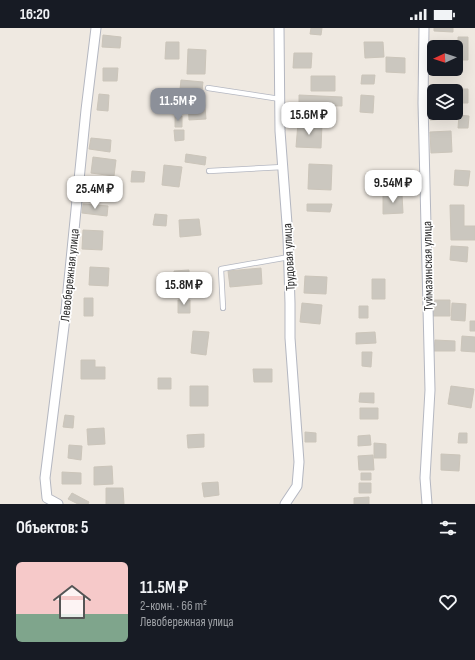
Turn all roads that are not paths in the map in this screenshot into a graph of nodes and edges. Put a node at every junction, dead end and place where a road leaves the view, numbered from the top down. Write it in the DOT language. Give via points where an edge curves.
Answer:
graph roads {
  1 [pos="96,28"];
  2 [pos="279,28"];
  3 [pos="424,28"];
  4 [pos="208,88"];
  5 [pos="280,100"];
  6 [pos="283,167"];
  7 [pos="209,171"];
  8 [pos="289,257"];
  9 [pos="223,308"];
  10 [pos="58,504"];
  11 [pos="285,504"];
  12 [pos="427,504"];
  1 -- 10 [label="street, Левобережная улица" via="45,478 47,498"];
  2 -- 5 [label="street, Трудовая улица"];
  3 -- 12 [label="street, Туймазинская улица" via="423,103 430,390 425,478"];
  4 -- 5 [label="lane"];
  5 -- 6 [label="street, Трудовая улица"];
  6 -- 7 [label="lane"];
  6 -- 8 [label="street, Трудовая улица"];
  8 -- 9 [label="lane" via="221,269"];
  8 -- 11 [label="street, Трудовая улица" via="290,338 299,462 297,486"];
}
